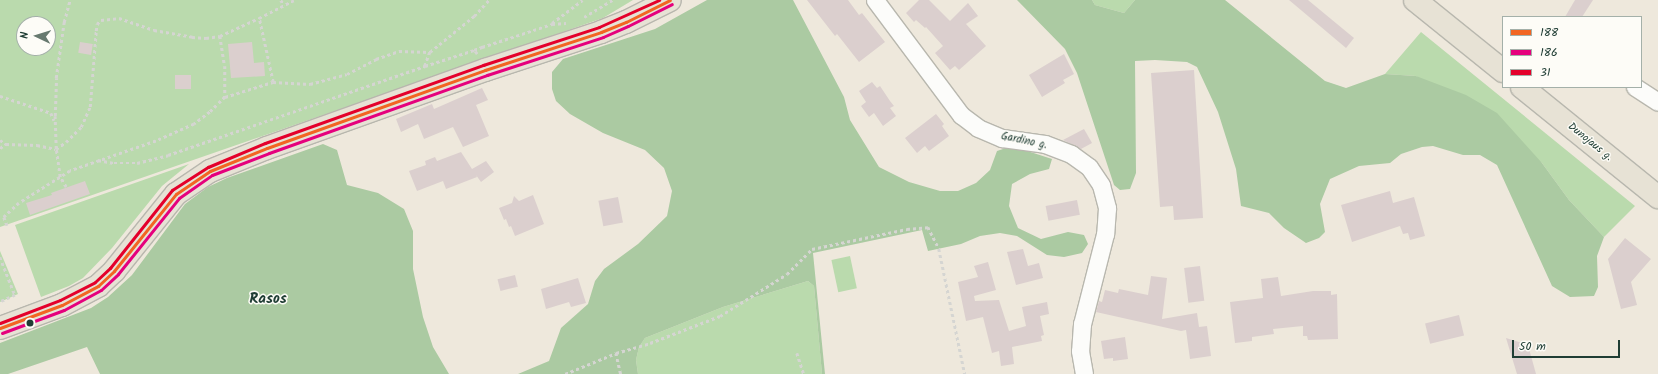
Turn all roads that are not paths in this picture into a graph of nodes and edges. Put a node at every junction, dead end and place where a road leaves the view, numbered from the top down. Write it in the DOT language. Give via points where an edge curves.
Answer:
graph roads {
  1 [pos="670,0"];
  2 [pos="875,0"];
  3 [pos="1415,0"];
  4 [pos="1502,70"];
  5 [pos="1523,88"];
  6 [pos="1637,88"];
  7 [pos="1658,102"];
  8 [pos="1658,197"];
  9 [pos="0,328"];
  10 [pos="1084,374"];
  1 -- 9 [label="main road" via="601,32 485,70 210,171 193,180 176,194 114,271 98,286 62,305"];
  2 -- 10 [label="street, Gardino g." via="961,115 978,128 1002,138 1044,144 1071,154 1089,167 1101,185 1107,208 1105,234 1082,324 1080,351"];
  3 -- 4 [label="main road"];
  5 -- 8 [label="main road, Dunojaus g."];
  6 -- 7 [label="street"];
}
